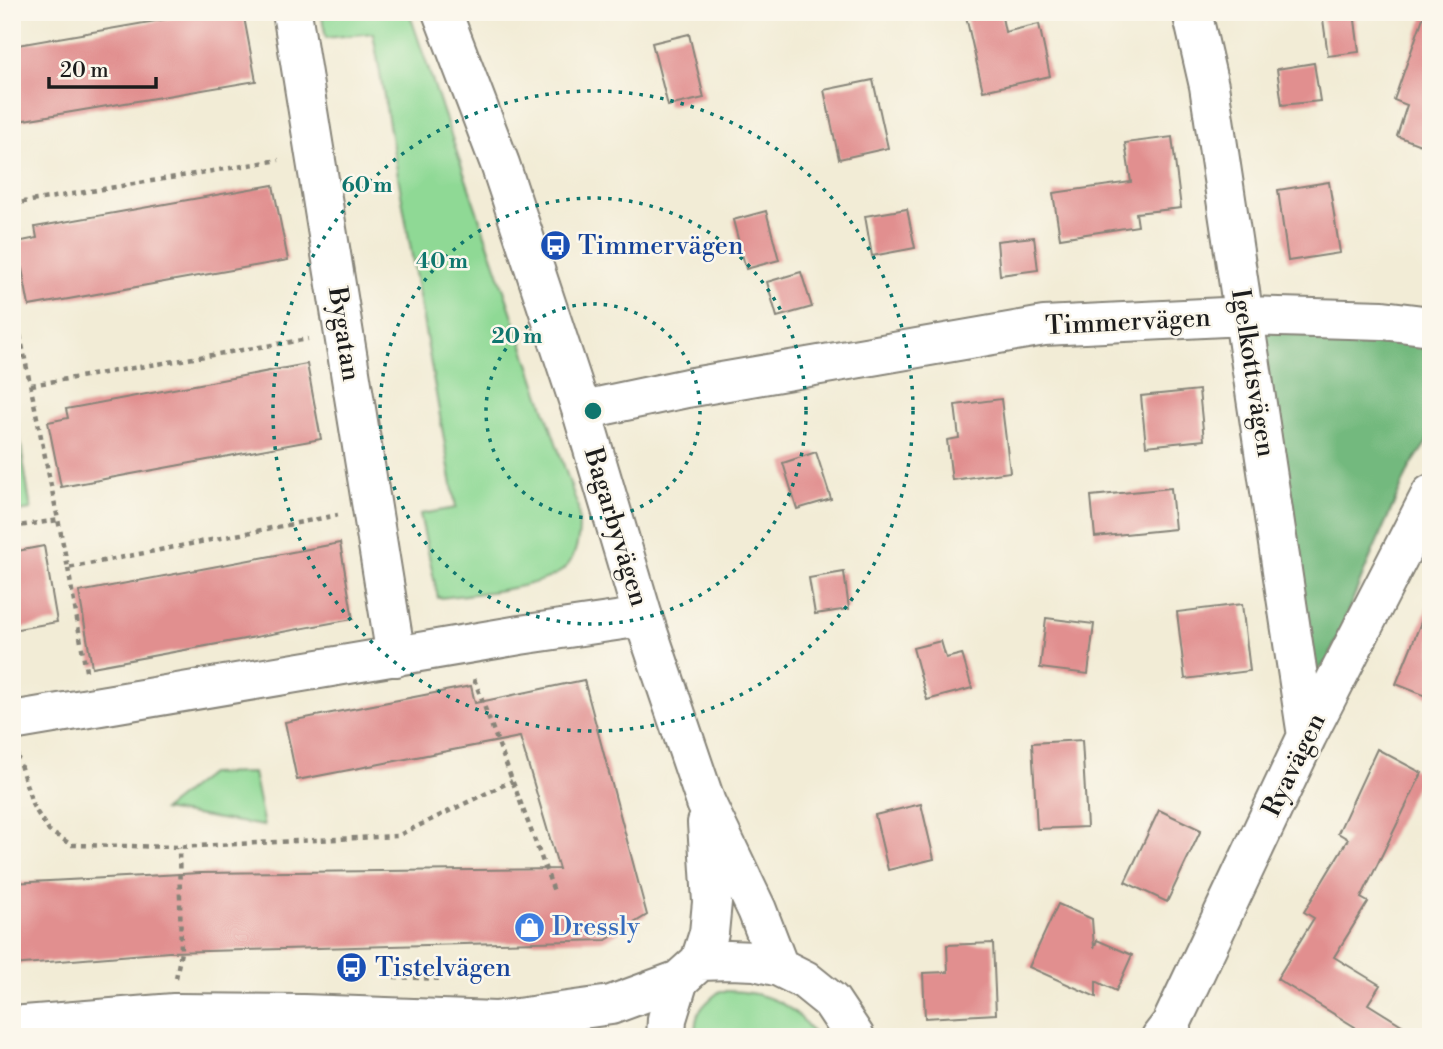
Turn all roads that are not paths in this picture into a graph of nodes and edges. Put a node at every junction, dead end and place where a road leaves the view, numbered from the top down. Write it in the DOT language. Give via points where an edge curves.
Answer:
graph roads {
  1 [pos="292,12"];
  2 [pos="442,12"];
  3 [pos="1192,12"];
  4 [pos="1244,316"];
  5 [pos="1431,326"];
  6 [pos="582,412"];
  7 [pos="1431,494"];
  8 [pos="643,617"];
  9 [pos="396,657"];
  10 [pos="1307,736"];
  11 [pos="14,737"];
  12 [pos="706,803"];
  13 [pos="779,967"];
  14 [pos="690,971"];
  15 [pos="496,1021"];
  16 [pos="301,1025"];
  17 [pos="12,1026"];
  18 [pos="544,1037"];
  19 [pos="666,1037"];
  20 [pos="855,1037"];
  21 [pos="1161,1037"];
  1 -- 9 [label="street, Bygatan"];
  2 -- 6 [label="street, Bagarbyvägen" via="500,164"];
  3 -- 4 [label="street, Igelkottsvägen" via="1209,86"];
  4 -- 5 [label="street, Timmervägen"];
  4 -- 6 [label="street, Timmervägen" via="1044,326 687,388"];
  4 -- 10 [label="street, Igelkottsvägen"];
  6 -- 8 [label="street, Bagarbyvägen"];
  7 -- 10 [label="street, Ryavägen"];
  8 -- 9 [label="street"];
  8 -- 12 [label="street, Bagarbyvägen"];
  9 -- 11 [label="street"];
  10 -- 21 [label="street, Ryavägen"];
  12 -- 13 [label="street, Bagarbyvägen"];
  12 -- 14 [label="street, Bagarbyvägen" via="712,902 709,933"];
  13 -- 14 [label="street" via="754,961"];
  13 -- 20 [label="street" via="831,1001"];
  14 -- 15 [label="street" via="611,1005"];
  14 -- 19 [label="street, Bagarbyvägen" via="667,1019"];
  15 -- 16 [label="street"];
  15 -- 18 [label="street"];
  16 -- 17 [label="street" via="174,1013"];
}
